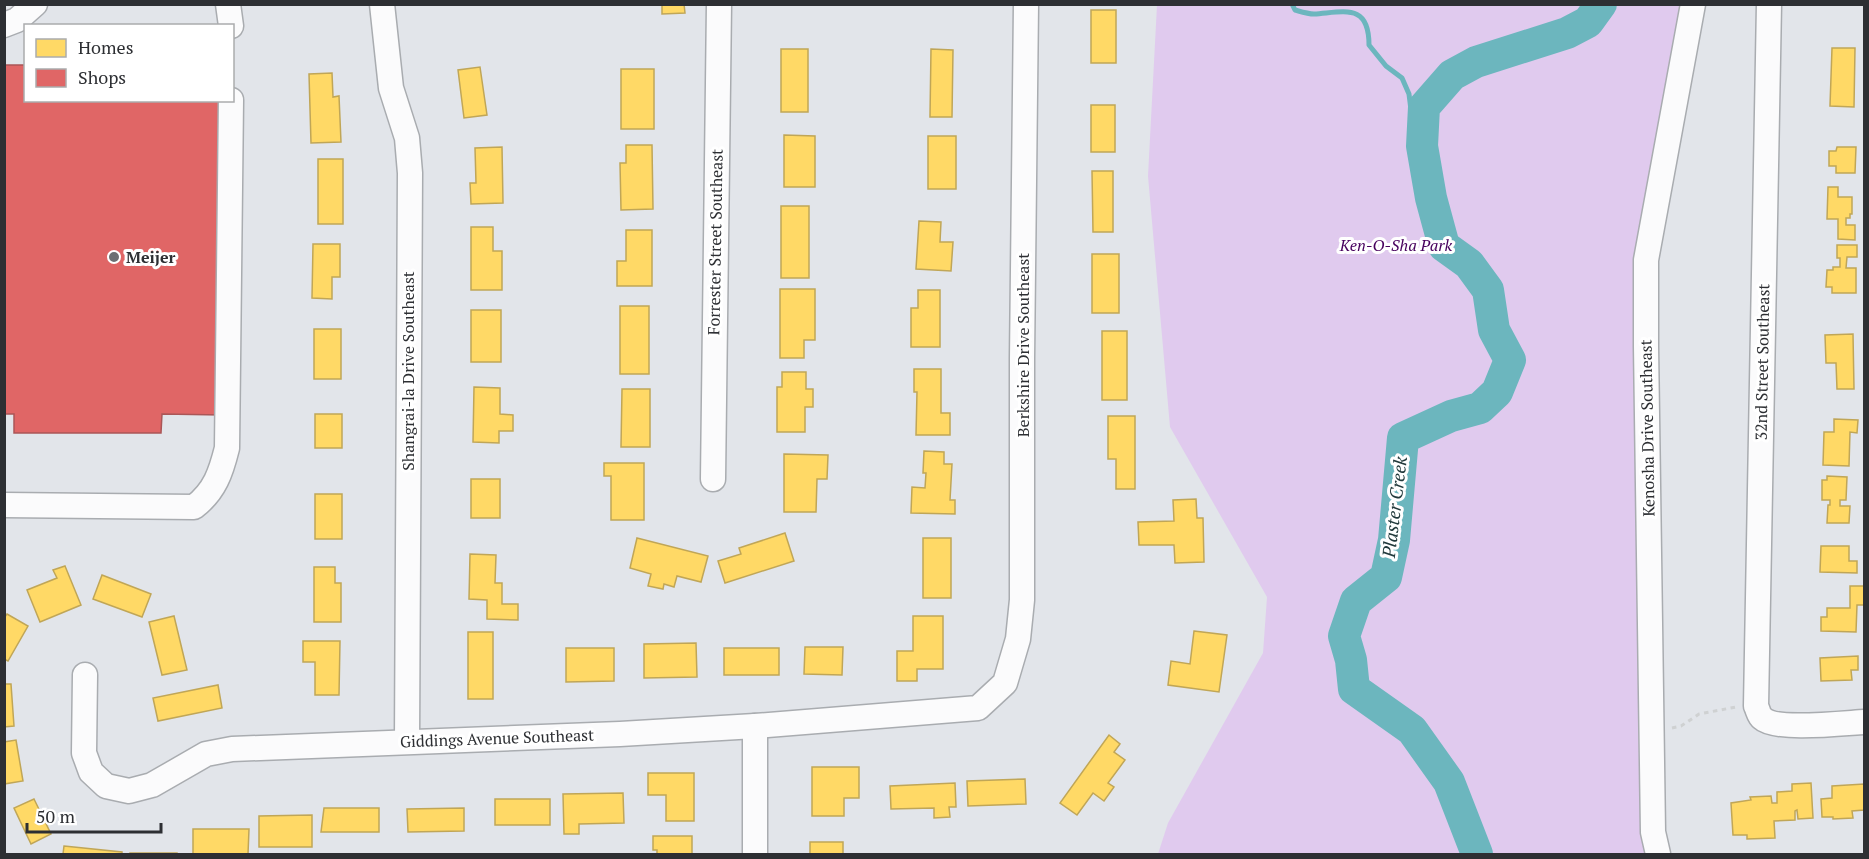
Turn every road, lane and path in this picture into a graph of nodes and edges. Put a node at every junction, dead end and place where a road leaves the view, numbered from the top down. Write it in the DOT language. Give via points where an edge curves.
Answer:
graph roads {
  1 [pos="35,4"];
  2 [pos="228,4"];
  3 [pos="382,4"];
  4 [pos="719,4"];
  5 [pos="1026,4"];
  6 [pos="1693,4"];
  7 [pos="1769,4"];
  8 [pos="231,24"];
  9 [pos="4,25"];
  10 [pos="231,102"];
  11 [pos="713,479"];
  12 [pos="4,505"];
  13 [pos="85,675"];
  14 [pos="1005,683"];
  15 [pos="1759,712"];
  16 [pos="1864,722"];
  17 [pos="755,726"];
  18 [pos="1651,732"];
  19 [pos="407,741"];
  20 [pos="755,855"];
  21 [pos="1658,855"];
  1 -- 9 [label="street" via="17,20"];
  2 -- 8 [label="street"];
  3 -- 19 [label="street, Shangrai-la Drive Southeast" via="392,88 407,138 410,172"];
  4 -- 11 [label="street, Forrester Street Southeast"];
  5 -- 14 [label="street, Berkshire Drive Southeast" via="1022,600 1018,639"];
  6 -- 18 [label="street, Kenosha Drive Southeast" via="1646,260"];
  7 -- 15 [label="street, 32nd Street Southeast" via="1755,689"];
  10 -- 12 [label="street" via="227,448 216,482 206,498 194,507"];
  13 -- 19 [label="street, Giddings Avenue Southeast" via="84,753 91,771 106,786 129,791 152,784 206,754 232,749"];
  14 -- 17 [label="street, Giddings Avenue Southeast" via="978,708"];
  15 -- 16 [label="street" via="1771,723 1791,725"];
  15 -- 18 [label="path" via="1740,706 1699,714 1681,726"];
  17 -- 19 [label="street, Giddings Avenue Southeast"];
  17 -- 20 [label="street"];
  18 -- 21 [label="street, Kenosha Drive Southeast" via="1653,832"];
}
